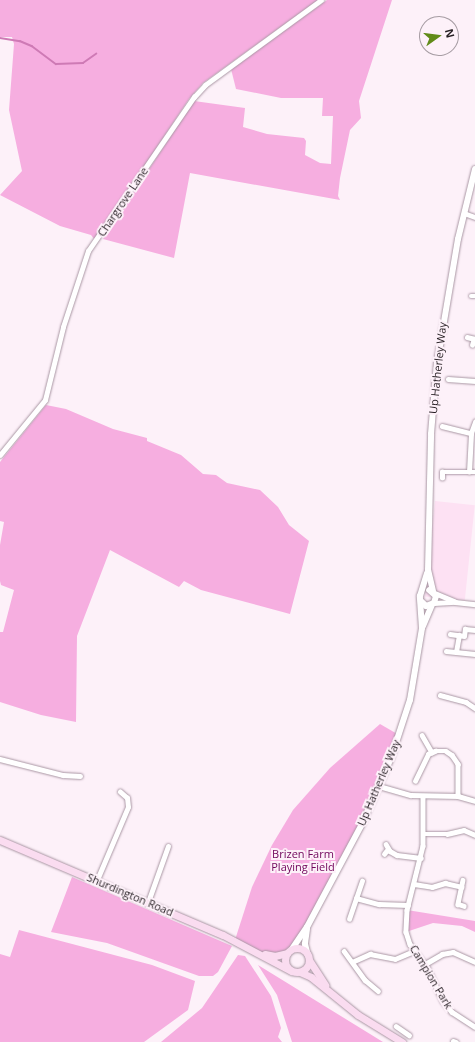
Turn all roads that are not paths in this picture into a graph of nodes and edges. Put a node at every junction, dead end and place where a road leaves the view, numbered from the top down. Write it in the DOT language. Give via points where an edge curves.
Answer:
graph roads {
  1 [pos="321,0"];
  2 [pos="475,169"];
  3 [pos="464,213"];
  4 [pos="475,217"];
  5 [pos="467,338"];
  6 [pos="474,339"];
  7 [pos="472,345"];
  8 [pos="448,379"];
  9 [pos="475,381"];
  10 [pos="475,422"];
  11 [pos="442,426"];
  12 [pos="471,433"];
  13 [pos="0,455"];
  14 [pos="469,472"];
  15 [pos="475,472"];
  16 [pos="442,478"];
  17 [pos="428,570"];
  18 [pos="434,592"];
  19 [pos="421,594"];
  20 [pos="420,601"];
  21 [pos="455,602"];
  22 [pos="433,604"];
  23 [pos="475,604"];
  24 [pos="422,628"];
  25 [pos="475,630"];
  26 [pos="450,634"];
  27 [pos="459,635"];
  28 [pos="446,651"];
  29 [pos="456,652"];
  30 [pos="475,654"];
  31 [pos="440,695"];
  32 [pos="475,708"];
  33 [pos="422,735"];
  34 [pos="432,752"];
  35 [pos="0,759"];
  36 [pos="80,776"];
  37 [pos="415,782"];
  38 [pos="380,786"];
  39 [pos="120,792"];
  40 [pos="458,796"];
  41 [pos="423,797"];
  42 [pos="475,801"];
  43 [pos="424,834"];
  44 [pos="475,835"];
  45 [pos="0,840"];
  46 [pos="386,844"];
  47 [pos="168,846"];
  48 [pos="388,849"];
  49 [pos="384,854"];
  50 [pos="421,858"];
  51 [pos="97,880"];
  52 [pos="463,880"];
  53 [pos="362,881"];
  54 [pos="414,884"];
  55 [pos="462,887"];
  56 [pos="356,898"];
  57 [pos="148,902"];
  58 [pos="408,905"];
  59 [pos="464,906"];
  60 [pos="349,919"];
  61 [pos="307,928"];
  62 [pos="290,951"];
  63 [pos="344,951"];
  64 [pos="414,951"];
  65 [pos="259,952"];
  66 [pos="308,958"];
  67 [pos="352,962"];
  68 [pos="475,962"];
  69 [pos="425,964"];
  70 [pos="290,971"];
  71 [pos="300,972"];
  72 [pos="378,990"];
  73 [pos="342,1003"];
  74 [pos="396,1026"];
  75 [pos="475,1027"];
  76 [pos="402,1030"];
  77 [pos="409,1034"];
  78 [pos="399,1040"];
  1 -- 13 [label="street, Chargrove Lane" via="205,85 194,97 88,251 63,327 45,400"];
  2 -- 3 [label="street, Up Hatherley Way"];
  3 -- 4 [label="street"];
  3 -- 17 [label="street, Up Hatherley Way" via="443,319 435,377"];
  5 -- 6 [label="street"];
  6 -- 7 [label="street"];
  8 -- 9 [label="street"];
  10 -- 12 [label="street"];
  11 -- 12 [label="street"];
  12 -- 14 [label="street"];
  14 -- 15 [label="street"];
  14 -- 16 [label="street" via="442,472"];
  17 -- 18 [label="street, Up Hatherley Way"];
  17 -- 19 [label="street, Up Hatherley Way"];
  18 -- 19 [label="street" via="427,590"];
  18 -- 21 [label="street"];
  18 -- 22 [label="street"];
  19 -- 20 [label="street"];
  20 -- 22 [label="street" via="425,606"];
  20 -- 24 [label="street, Up Hatherley Way"];
  21 -- 22 [label="street"];
  21 -- 23 [label="street"];
  22 -- 24 [label="street, Up Hatherley Way"];
  24 -- 38 [label="street, Up Hatherley Way" via="410,700"];
  25 -- 27 [label="street" via="465,629 464,636"];
  26 -- 27 [label="street"];
  27 -- 29 [label="street"];
  28 -- 29 [label="street"];
  29 -- 30 [label="street"];
  31 -- 32 [label="street" via="447,699 466,702"];
  33 -- 34 [label="street"];
  34 -- 37 [label="street"];
  34 -- 40 [label="street" via="446,751 456,760"];
  35 -- 36 [label="street" via="63,775"];
  38 -- 41 [label="street"];
  38 -- 61 [label="street, Up Hatherley Way"];
  39 -- 51 [label="street" via="127,798 128,807"];
  40 -- 41 [label="street"];
  40 -- 42 [label="street"];
  41 -- 43 [label="street, Campion Park"];
  43 -- 44 [label="street" via="447,834 464,830"];
  43 -- 50 [label="street, Campion Park"];
  45 -- 51 [label="main road, Shurdington Road"];
  46 -- 48 [label="street"];
  47 -- 57 [label="street"];
  48 -- 49 [label="street"];
  48 -- 50 [label="street" via="397,856"];
  50 -- 54 [label="street, Campion Park"];
  51 -- 57 [label="main road, Shurdington Road"];
  52 -- 55 [label="street"];
  53 -- 56 [label="street"];
  54 -- 55 [label="street" via="432,888 445,883"];
  54 -- 58 [label="street, Campion Park"];
  55 -- 59 [label="street" via="458,904"];
  56 -- 58 [label="street" via="379,904"];
  56 -- 60 [label="street"];
  57 -- 65 [label="main road, Shurdington Road"];
  58 -- 64 [label="street, Campion Park" via="406,932"];
  61 -- 62 [label="street, Up Hatherley Way"];
  61 -- 66 [label="street, Up Hatherley Way" via="305,944"];
  62 -- 65 [label="main road, Shurdington Road" via="275,956"];
  62 -- 66 [label="main road" via="300,949"];
  62 -- 70 [label="main road" via="285,963"];
  63 -- 67 [label="street"];
  64 -- 67 [label="street" via="393,959 368,954"];
  64 -- 69 [label="street, Campion Park"];
  65 -- 70 [label="main road, Shurdington Road"];
  66 -- 71 [label="main road" via="306,968"];
  66 -- 73 [label="main road" via="320,978"];
  67 -- 72 [label="street"];
  68 -- 69 [label="street" via="453,952 436,957"];
  69 -- 75 [label="street, Campion Park" via="446,1005"];
  70 -- 71 [label="main road"];
  71 -- 73 [label="main road" via="312,977"];
  73 -- 78 [label="main road"];
  74 -- 76 [label="street"];
  76 -- 77 [label="street"];
  76 -- 78 [label="street"];
}
